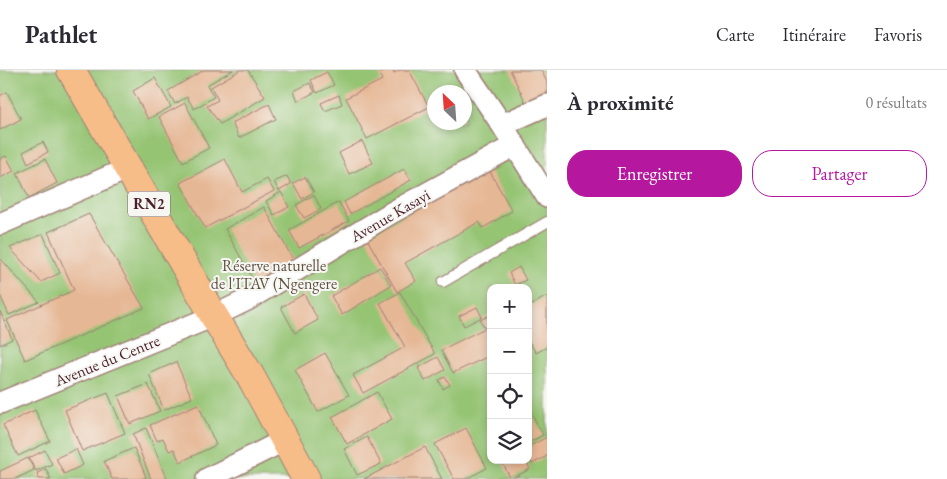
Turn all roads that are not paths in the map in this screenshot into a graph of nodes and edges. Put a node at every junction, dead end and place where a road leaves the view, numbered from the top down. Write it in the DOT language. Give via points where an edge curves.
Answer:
graph roads {
  1 [pos="71,70"];
  2 [pos="464,70"];
  3 [pos="547,105"];
  4 [pos="502,125"];
  5 [pos="515,145"];
  6 [pos="129,168"];
  7 [pos="547,197"];
  8 [pos="547,222"];
  9 [pos="0,224"];
  10 [pos="444,282"];
  11 [pos="214,316"];
  12 [pos="0,403"];
  13 [pos="285,440"];
  14 [pos="207,479"];
  15 [pos="306,479"];
  1 -- 6 [label="highway, RN2"];
  2 -- 4 [label="street"];
  3 -- 4 [label="street"];
  4 -- 5 [label="street"];
  5 -- 7 [label="street"];
  5 -- 11 [label="street, Avenue Kasayi"];
  6 -- 9 [label="street"];
  6 -- 11 [label="highway, RN2"];
  8 -- 10 [label="lane"];
  11 -- 12 [label="street, Avenue du Centre"];
  11 -- 13 [label="highway, RN2"];
  13 -- 14 [label="street"];
  13 -- 15 [label="highway, RN2"];
}
